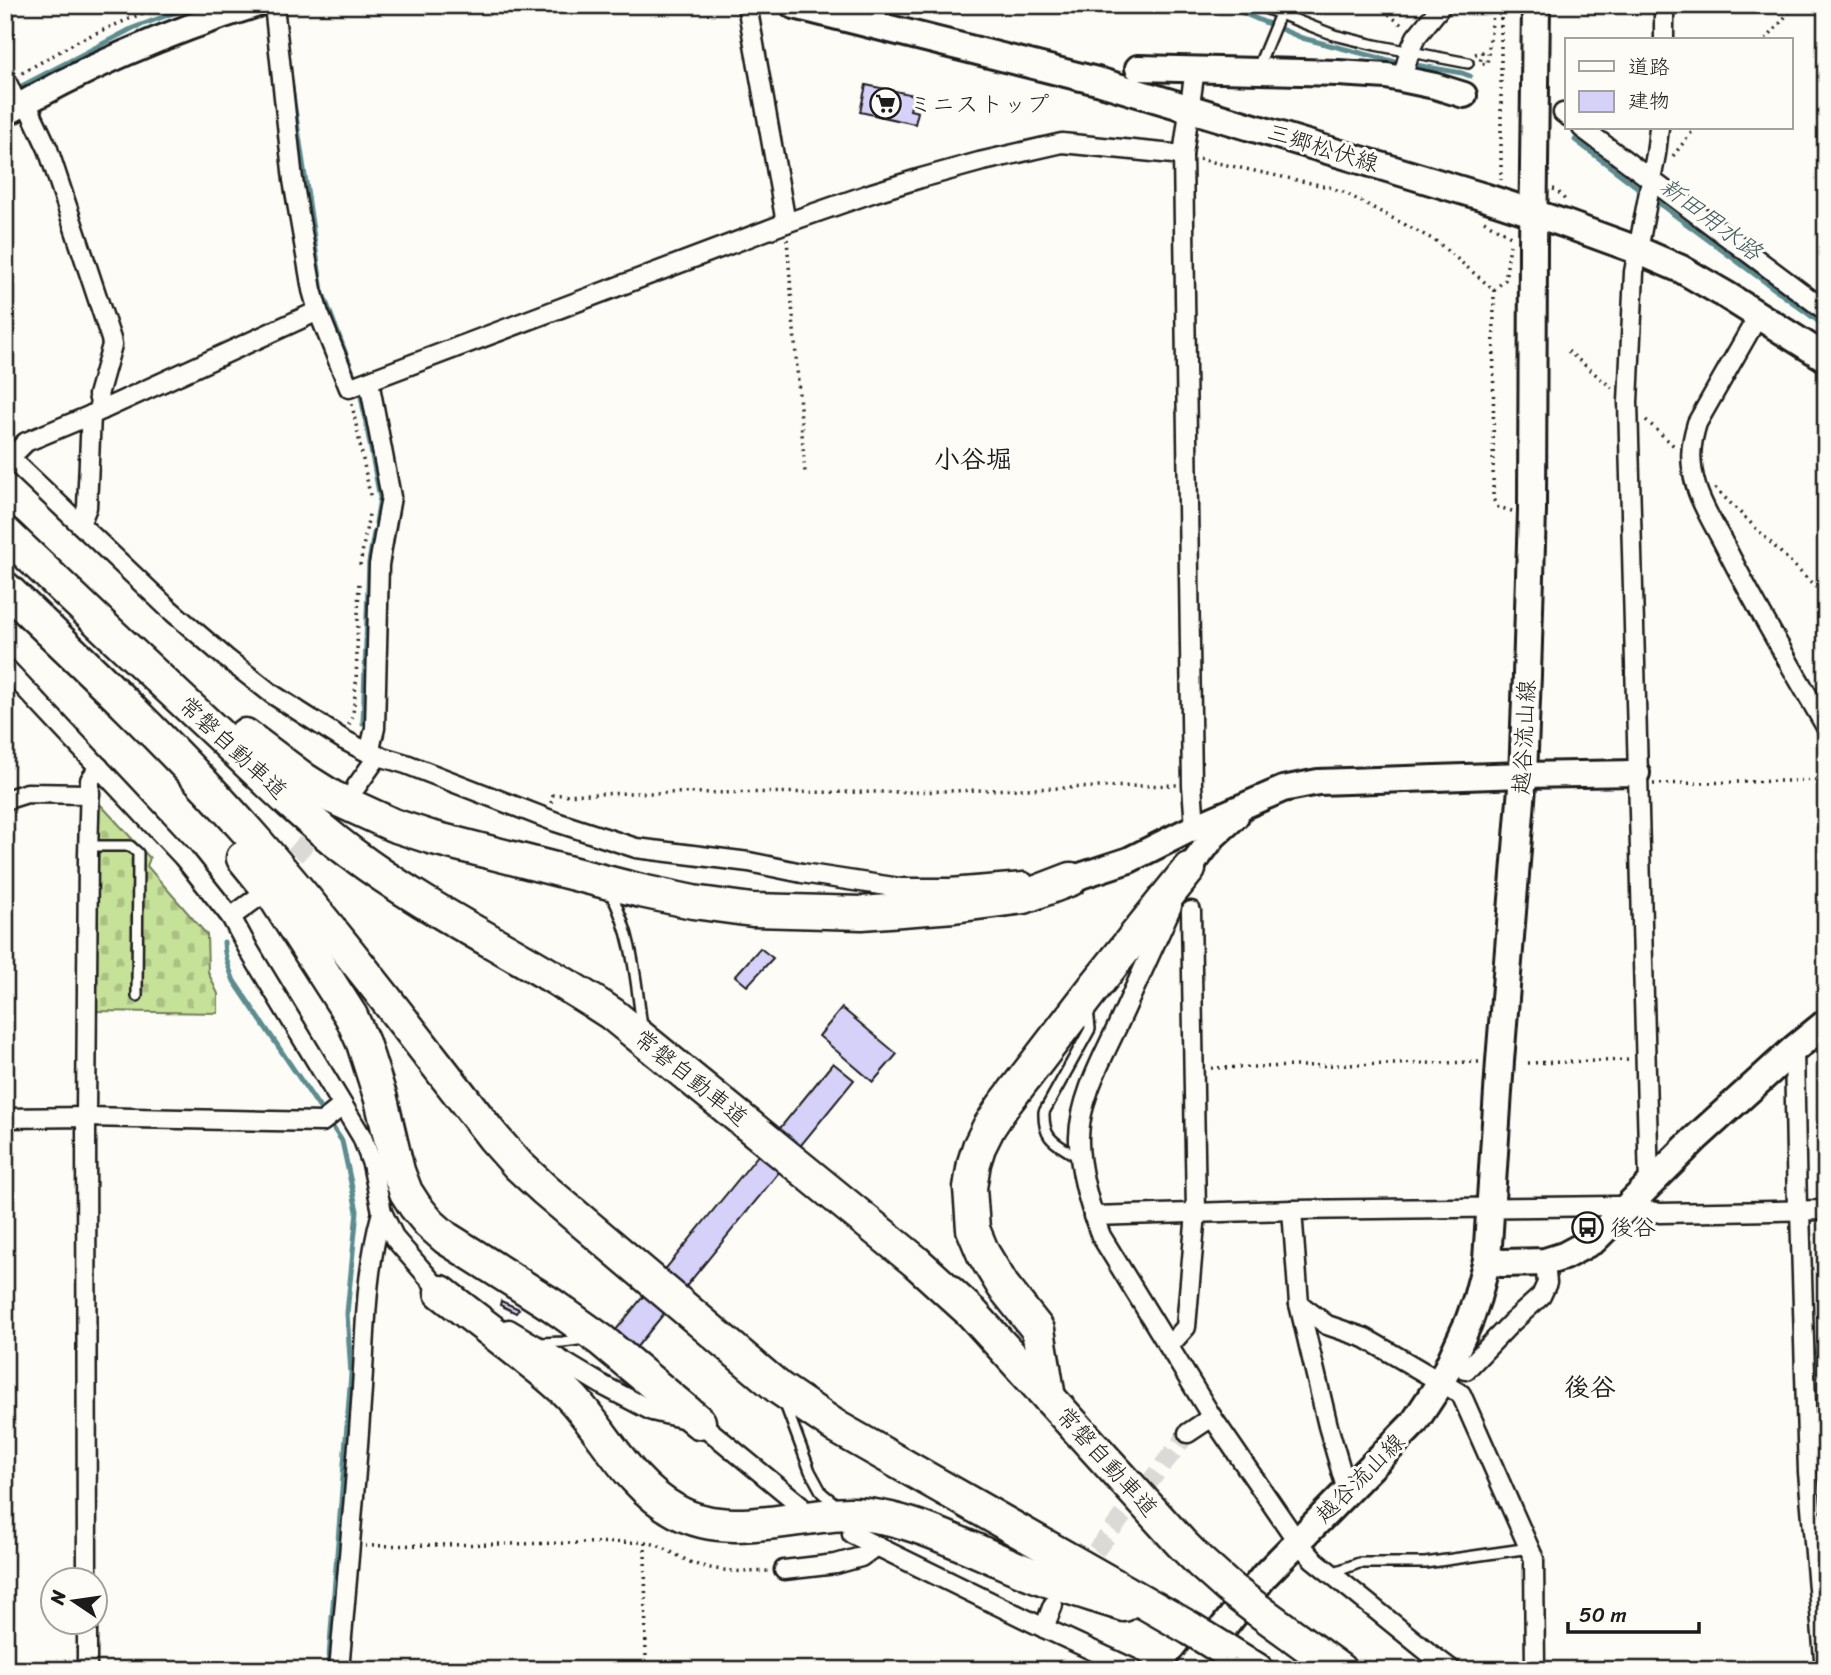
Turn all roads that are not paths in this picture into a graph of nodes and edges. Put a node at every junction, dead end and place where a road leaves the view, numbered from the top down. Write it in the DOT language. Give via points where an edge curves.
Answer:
graph roads {
  1 [pos="255,5"];
  2 [pos="274,5"];
  3 [pos="747,5"];
  4 [pos="794,5"];
  5 [pos="1257,5"];
  6 [pos="1442,5"];
  7 [pos="1536,5"];
  8 [pos="1664,5"];
  9 [pos="1280,14"];
  10 [pos="1664,38"];
  11 [pos="1413,44"];
  12 [pos="1468,63"];
  13 [pos="1138,68"];
  14 [pos="1195,69"];
  15 [pos="1260,71"];
  16 [pos="1402,79"];
  17 [pos="6,80"];
  18 [pos="1464,95"];
  19 [pos="17,108"];
  20 [pos="1189,108"];
  21 [pos="1585,130"];
  22 [pos="1659,130"];
  23 [pos="1183,155"];
  24 [pos="1653,171"];
  25 [pos="1534,214"];
  26 [pos="786,223"];
  27 [pos="1637,250"];
  28 [pos="318,311"];
  29 [pos="1826,311"];
  30 [pos="1758,316"];
  31 [pos="1826,358"];
  32 [pos="369,381"];
  33 [pos="97,412"];
  34 [pos="8,455"];
  35 [pos="80,524"];
  36 [pos="5,533"];
  37 [pos="5,588"];
  38 [pos="5,615"];
  39 [pos="117,640"];
  40 [pos="5,667"];
  41 [pos="1820,703"];
  42 [pos="1826,727"];
  43 [pos="373,754"];
  44 [pos="99,767"];
  45 [pos="1523,775"];
  46 [pos="1637,778"];
  47 [pos="356,787"];
  48 [pos="90,794"];
  49 [pos="1259,798"];
  50 [pos="5,800"];
  51 [pos="1195,827"];
  52 [pos="88,846"];
  53 [pos="1189,869"];
  54 [pos="597,878"];
  55 [pos="1071,879"];
  56 [pos="257,898"];
  57 [pos="1191,911"];
  58 [pos="231,918"];
  59 [pos="137,996"];
  60 [pos="1088,997"];
  61 [pos="1826,1023"];
  62 [pos="644,1040"];
  63 [pos="1794,1049"];
  64 [pos="342,1105"];
  65 [pos="86,1117"];
  66 [pos="5,1118"];
  67 [pos="1080,1158"];
  68 [pos="1648,1185"];
  69 [pos="1627,1206"];
  70 [pos="1492,1208"];
  71 [pos="1292,1210"];
  72 [pos="1799,1210"];
  73 [pos="1826,1210"];
  74 [pos="382,1212"];
  75 [pos="1196,1213"];
  76 [pos="1093,1216"];
  77 [pos="1487,1260"];
  78 [pos="1545,1262"];
  79 [pos="441,1292"];
  80 [pos="1299,1304"];
  81 [pos="601,1340"];
  82 [pos="535,1343"];
  83 [pos="1169,1346"];
  84 [pos="1466,1370"];
  85 [pos="1441,1382"];
  86 [pos="779,1388"];
  87 [pos="1049,1398"];
  88 [pos="1212,1417"];
  89 [pos="699,1422"];
  90 [pos="1188,1433"];
  91 [pos="1347,1491"];
  92 [pos="799,1504"];
  93 [pos="850,1524"];
  94 [pos="1297,1541"];
  95 [pos="876,1546"];
  96 [pos="1530,1548"];
  97 [pos="87,1566"];
  98 [pos="784,1570"];
  99 [pos="1330,1573"];
  100 [pos="1053,1605"];
  101 [pos="1187,1627"];
  102 [pos="1044,1628"];
  103 [pos="87,1636"];
  104 [pos="87,1670"];
  105 [pos="339,1670"];
  106 [pos="1135,1670"];
  107 [pos="1190,1670"];
  108 [pos="1257,1670"];
  109 [pos="1340,1670"];
  110 [pos="1452,1670"];
  111 [pos="1535,1670"];
  112 [pos="1825,1670"];
  1 -- 19 [label="street" via="155,40"];
  2 -- 28 [label="street" via="293,180"];
  3 -- 26 [label="street"];
  4 -- 20 [label="main road, 三郷松伏線"];
  5 -- 9 [label="lane"];
  6 -- 11 [label="street"];
  7 -- 25 [label="main road, 越谷流山線"];
  8 -- 10 [label="street"];
  9 -- 11 [label="lane" via="1376,45"];
  9 -- 15 [label="lane"];
  11 -- 12 [label="lane"];
  11 -- 16 [label="street"];
  13 -- 14 [label="street"];
  14 -- 15 [label="street"];
  14 -- 20 [label="street"];
  15 -- 16 [label="street"];
  16 -- 18 [label="street"];
  17 -- 19 [label="street"];
  19 -- 33 [label="street" via="48,149 111,339"];
  20 -- 23 [label="street"];
  20 -- 25 [label="main road, 三郷松伏線"];
  21 -- 24 [label="street"];
  22 -- 24 [label="street"];
  23 -- 26 [label="street" via="1062,142 921,178"];
  23 -- 51 [label="street"];
  24 -- 27 [label="street"];
  24 -- 29 [label="street"];
  25 -- 27 [label="main road, 三郷松伏線"];
  25 -- 45 [label="main road, 越谷流山線" via="1532,511"];
  26 -- 32 [label="street"];
  27 -- 30 [label="main road, 三郷松伏線" via="1681,269"];
  27 -- 46 [label="street" via="1628,402"];
  28 -- 32 [label="street" via="349,388"];
  28 -- 33 [label="street"];
  30 -- 31 [label="main road, 三郷松伏線"];
  30 -- 41 [label="street" via="1697,423 1691,442 1692,467 1696,489 1754,604"];
  32 -- 43 [label="street" via="391,497 379,565"];
  33 -- 34 [label="street" via="26,442"];
  33 -- 35 [label="street" via="87,507"];
  34 -- 35 [label="street"];
  35 -- 43 [label="street" via="226,658 272,694"];
  36 -- 39 [label="highway, 常磐自動車道"];
  37 -- 86 [label="highway, 常磐自動車道" via="250,834 518,1165"];
  38 -- 81 [label="highway" via="183,789 274,896 351,1016 382,1099 398,1171 406,1192 429,1223"];
  39 -- 54 [label="highway" via="332,797 430,837"];
  39 -- 62 [label="highway, 常磐自動車道" via="312,822 352,853 571,987"];
  40 -- 44 [label="street"];
  41 -- 42 [label="street"];
  43 -- 47 [label="street"];
  43 -- 55 [label="street" via="636,848 900,888"];
  44 -- 48 [label="street" via="90,780"];
  44 -- 58 [label="street" via="183,857"];
  45 -- 46 [label="street"];
  45 -- 49 [label="street" via="1318,782"];
  45 -- 70 [label="main road, 越谷流山線"];
  46 -- 68 [label="street"];
  48 -- 50 [label="street" via="27,793"];
  48 -- 52 [label="street"];
  49 -- 51 [label="street"];
  49 -- 53 [label="street" via="1214,836"];
  51 -- 55 [label="street" via="1129,860"];
  52 -- 59 [label="lane" via="130,846 138,853"];
  52 -- 65 [label="street"];
  53 -- 60 [label="highway"];
  53 -- 67 [label="street" via="1085,1103"];
  54 -- 55 [label="highway" via="724,907 862,913 1024,897"];
  54 -- 62 [label="lane" via="620,911 630,941"];
  56 -- 58 [label="street"];
  57 -- 75 [label="street"];
  58 -- 64 [label="street"];
  60 -- 67 [label="lane" via="1090,1029 1044,1112 1044,1127 1051,1139"];
  60 -- 87 [label="highway" via="989,1127 974,1163 970,1188 974,1229 983,1253 1038,1330"];
  61 -- 63 [label="main road"];
  62 -- 87 [label="highway, 常磐自動車道" via="915,1261 972,1313"];
  63 -- 68 [label="main road"];
  63 -- 72 [label="street"];
  64 -- 65 [label="street" via="322,1122"];
  64 -- 74 [label="street" via="366,1146"];
  65 -- 66 [label="street"];
  65 -- 97 [label="street"];
  67 -- 76 [label="street"];
  68 -- 69 [label="main road"];
  69 -- 70 [label="street"];
  69 -- 72 [label="street" via="1660,1213"];
  69 -- 78 [label="main road" via="1594,1240"];
  70 -- 71 [label="street"];
  70 -- 77 [label="main road, 越谷流山線"];
  71 -- 75 [label="street"];
  71 -- 80 [label="street"];
  72 -- 73 [label="street"];
  72 -- 112 [label="street" via="1808,1472"];
  74 -- 79 [label="street" via="395,1239"];
  74 -- 105 [label="street" via="365,1312"];
  75 -- 76 [label="street"];
  75 -- 83 [label="street" via="1186,1327"];
  76 -- 83 [label="street"];
  77 -- 78 [label="main road"];
  77 -- 85 [label="main road, 越谷流山線" via="1469,1321"];
  78 -- 84 [label="street" via="1547,1283 1541,1296"];
  79 -- 82 [label="street"];
  79 -- 93 [label="highway" via="572,1398 626,1469 679,1513 727,1524"];
  80 -- 85 [label="street" via="1327,1325 1365,1338"];
  80 -- 91 [label="street"];
  81 -- 82 [label="lane"];
  81 -- 89 [label="highway"];
  82 -- 89 [label="street" via="652,1411"];
  83 -- 88 [label="street"];
  85 -- 91 [label="main road, 越谷流山線" via="1415,1423"];
  85 -- 96 [label="street" via="1461,1394"];
  86 -- 93 [label="lane" via="810,1471 822,1493"];
  86 -- 101 [label="highway, 常磐自動車道" via="848,1434"];
  87 -- 109 [label="highway, 常磐自動車道, bridge" via="1181,1543 1228,1587"];
  88 -- 90 [label="street"];
  88 -- 94 [label="street"];
  89 -- 92 [label="street"];
  91 -- 94 [label="main road, 越谷流山線"];
  93 -- 95 [label="street"];
  93 -- 101 [label="highway" via="877,1517 904,1524 1034,1576"];
  94 -- 99 [label="street"];
  94 -- 107 [label="main road, 越谷流山線"];
  95 -- 98 [label="street" via="861,1557 836,1564"];
  95 -- 102 [label="street"];
  96 -- 99 [label="lane" via="1425,1563 1359,1563"];
  96 -- 111 [label="street" via="1534,1559"];
  99 -- 110 [label="street"];
  100 -- 102 [label="street"];
  101 -- 108 [label="highway, 常磐自動車道, bridge"];
  102 -- 106 [label="street"];
  103 -- 104 [label="street"];
}
